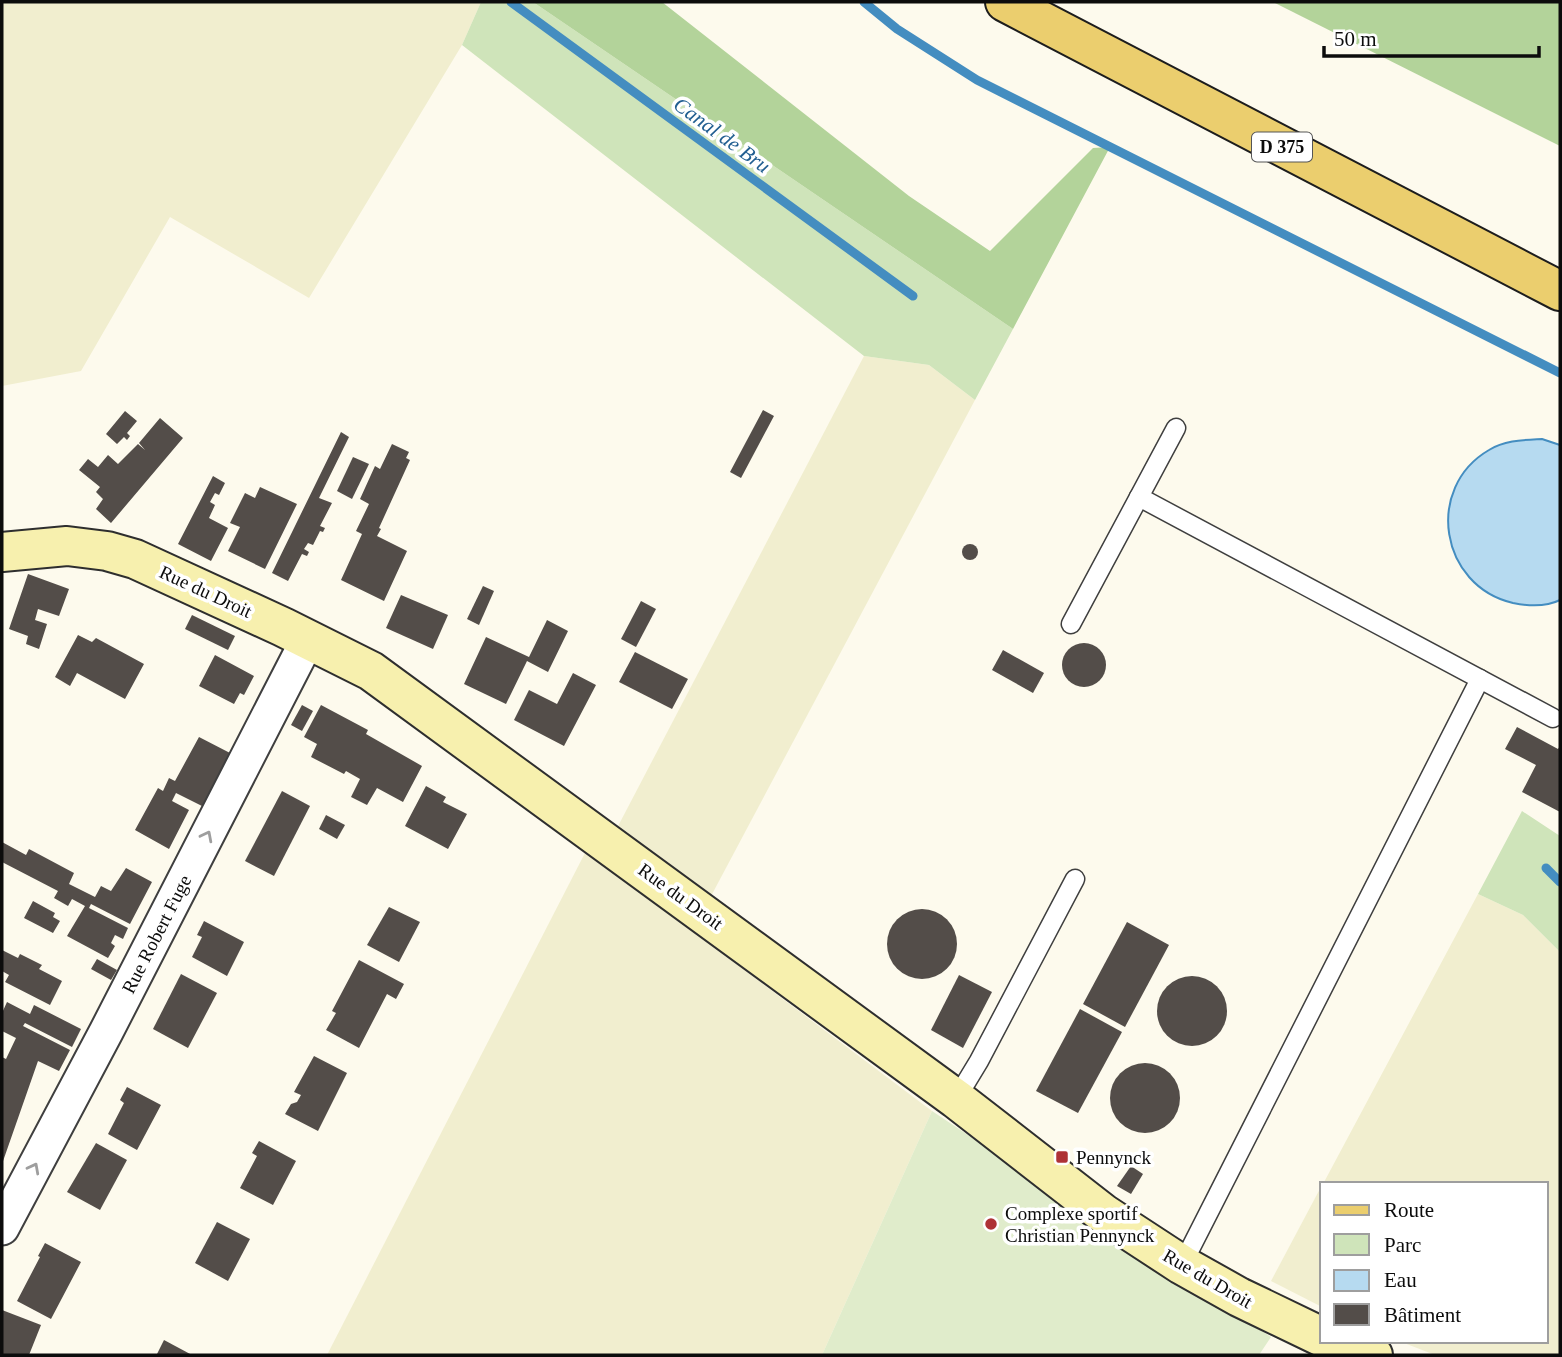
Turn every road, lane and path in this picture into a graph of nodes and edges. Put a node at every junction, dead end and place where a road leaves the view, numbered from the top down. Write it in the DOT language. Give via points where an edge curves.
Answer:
graph roads {
  1 [pos="1005,2"];
  2 [pos="1560,291"];
  3 [pos="1176,428"];
  4 [pos="1139,497"];
  5 [pos="2,552"];
  6 [pos="1071,624"];
  7 [pos="308,639"];
  8 [pos="1480,679"];
  9 [pos="1553,718"];
  10 [pos="1075,879"];
  11 [pos="956,1099"];
  12 [pos="2,1228"];
  13 [pos="1182,1265"];
  14 [pos="1320,1336"];
  15 [pos="1338,1343"];
  16 [pos="1373,1355"];
  1 -- 2 [label="main road, D 375"];
  3 -- 4 [label="lane"];
  4 -- 6 [label="lane"];
  4 -- 8 [label="lane"];
  5 -- 7 [label="street, Rue du Droit" via="67,547 121,555"];
  7 -- 11 [label="street, Rue du Droit" via="397,688"];
  12 -- 7 [label="street, Rue Robert Fuge, one-way"];
  8 -- 9 [label="lane"];
  8 -- 13 [label="lane"];
  10 -- 11 [label="lane"];
  11 -- 13 [label="street, Rue du Droit" via="1104,1214"];
  13 -- 14 [label="street, Rue du Droit"];
  15 -- 16 [label="street"];
}
